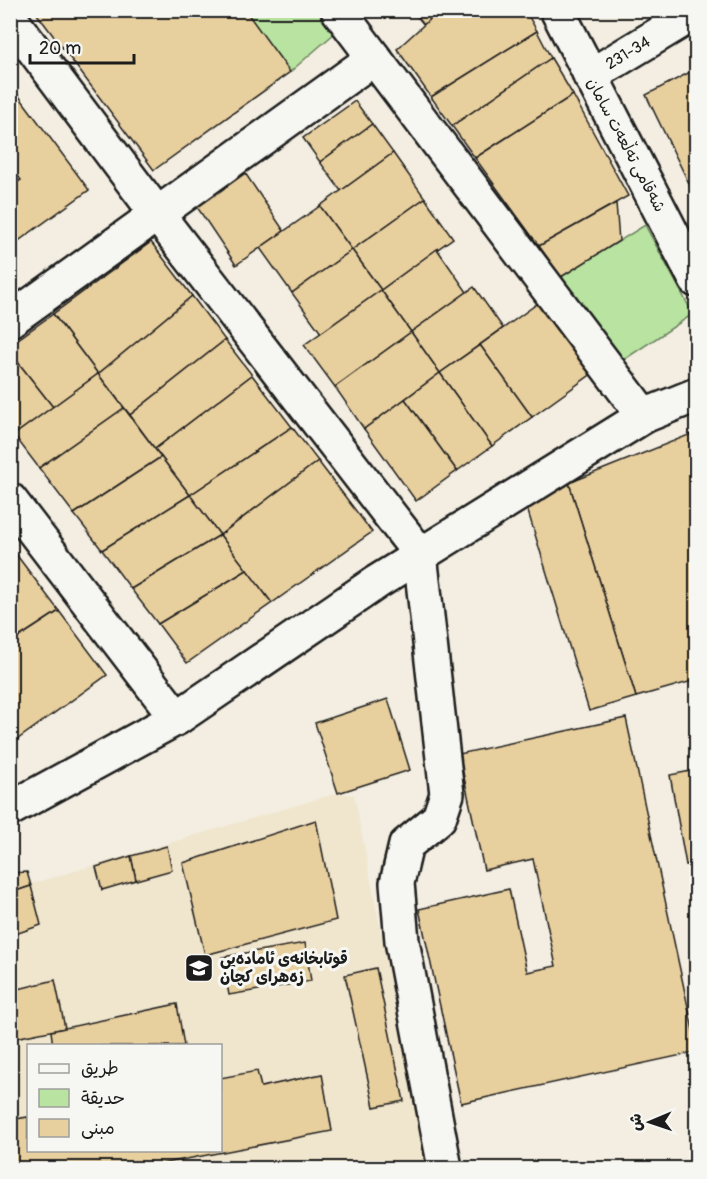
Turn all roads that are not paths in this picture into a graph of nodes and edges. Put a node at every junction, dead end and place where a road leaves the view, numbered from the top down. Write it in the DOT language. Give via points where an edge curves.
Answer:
graph roads {
  1 [pos="338,10"];
  2 [pos="557,10"];
  3 [pos="696,12"];
  4 [pos="10,18"];
  5 [pos="374,58"];
  6 [pos="590,76"];
  7 [pos="157,214"];
  8 [pos="696,280"];
  9 [pos="10,320"];
  10 [pos="696,395"];
  11 [pos="644,416"];
  12 [pos="10,500"];
  13 [pos="420,554"];
  14 [pos="177,718"];
  15 [pos="10,809"];
  16 [pos="445,1168"];
  1 -- 5 [label="street"];
  2 -- 6 [label="street, شەقامی تەڵعەت سامان"];
  3 -- 6 [label="street, 231-34"];
  4 -- 7 [label="street"];
  5 -- 7 [label="street"];
  5 -- 11 [label="street"];
  6 -- 8 [label="street, شەقامی تەڵعەت سامان"];
  7 -- 9 [label="street"];
  7 -- 13 [label="street"];
  10 -- 11 [label="street"];
  11 -- 13 [label="street"];
  12 -- 14 [label="street"];
  13 -- 14 [label="street"];
  13 -- 16 [label="street" via="447,794 439,818 406,845 397,883 402,941"];
  14 -- 15 [label="street"];
}
